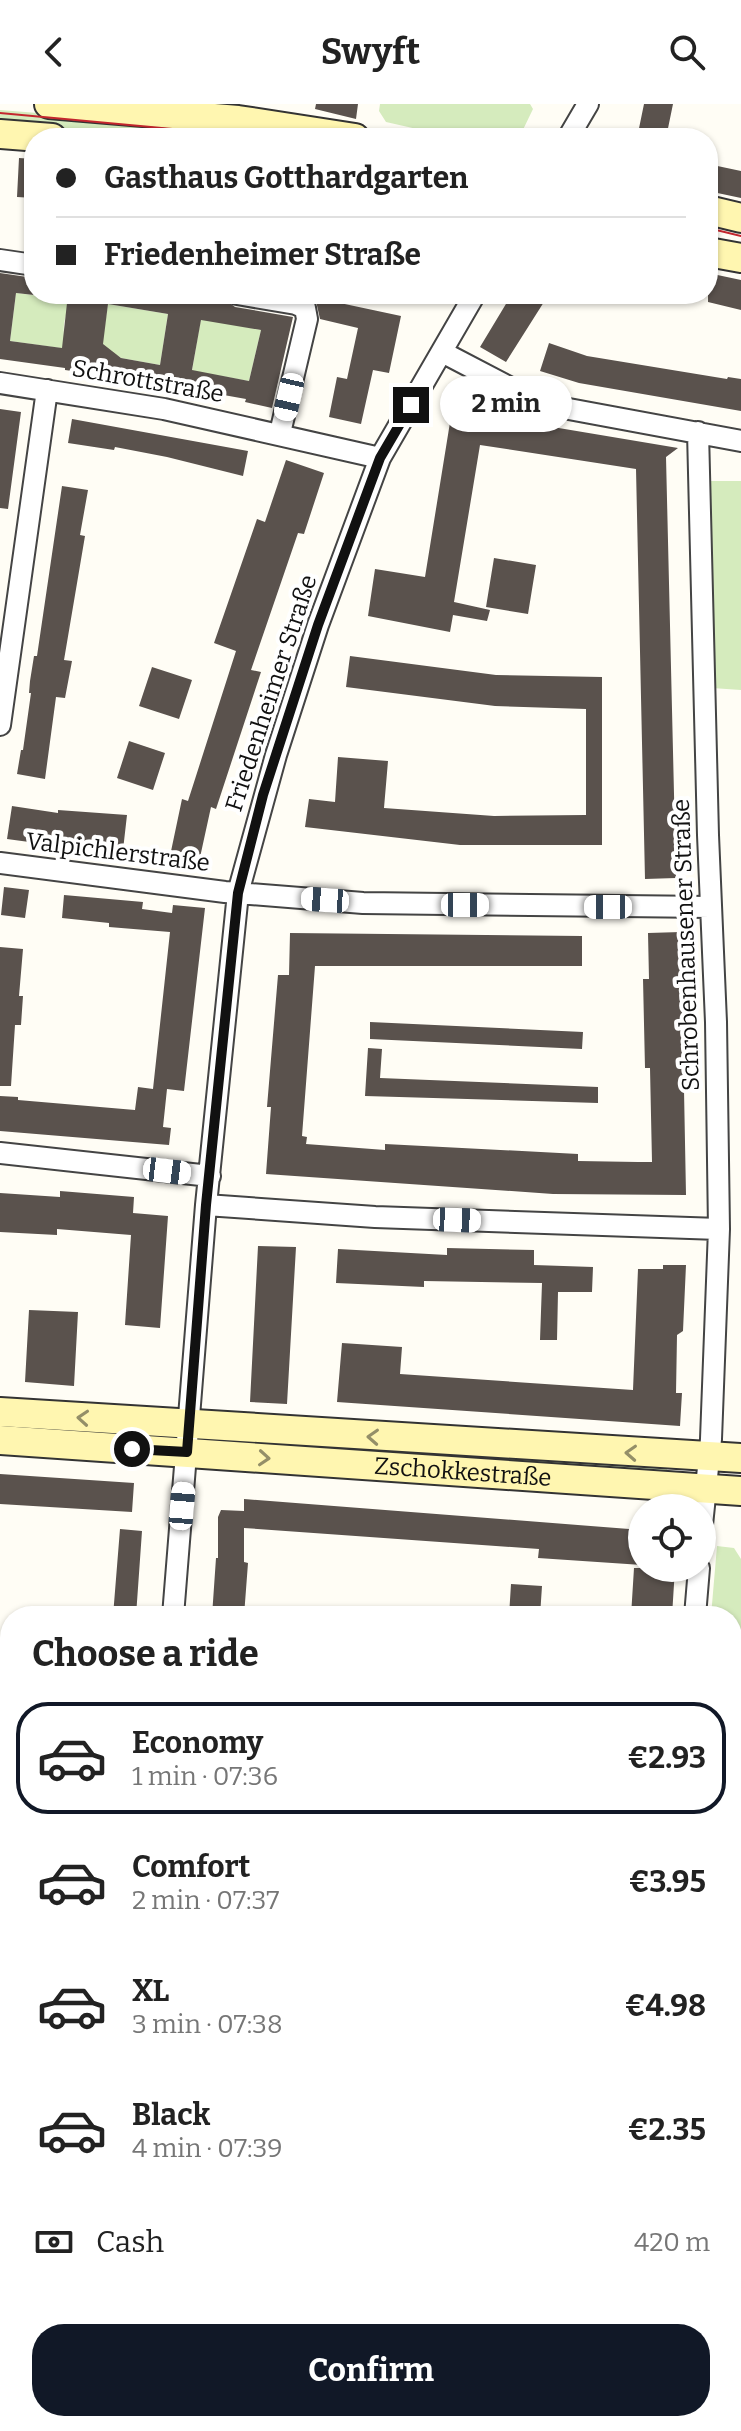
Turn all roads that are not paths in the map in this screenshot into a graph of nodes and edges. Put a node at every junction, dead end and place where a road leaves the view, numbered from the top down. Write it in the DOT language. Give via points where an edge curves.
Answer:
graph roads {
  1 [pos="49,104"];
  2 [pos="588,104"];
  3 [pos="91,106"];
  4 [pos="290,128"];
  5 [pos="574,128"];
  6 [pos="0,134"];
  7 [pos="24,136"];
  8 [pos="718,212"];
  9 [pos="741,218"];
  10 [pos="718,254"];
  11 [pos="741,258"];
  12 [pos="0,260"];
  13 [pos="24,264"];
  14 [pos="296,304"];
  15 [pos="469,304"];
  16 [pos="442,352"];
  17 [pos="0,383"];
  18 [pos="47,390"];
  19 [pos="698,432"];
  20 [pos="280,433"];
  21 [pos="741,441"];
  22 [pos="380,458"];
  23 [pos="0,725"];
  24 [pos="0,863"];
  25 [pos="238,893"];
  26 [pos="710,907"];
  27 [pos="0,1153"];
  28 [pos="210,1176"];
  29 [pos="206,1205"];
  30 [pos="719,1229"];
  31 [pos="0,1412"];
  32 [pos="188,1439"];
  33 [pos="0,1440"];
  34 [pos="709,1456"];
  35 [pos="741,1458"];
  36 [pos="705,1489"];
  37 [pos="741,1491"];
  38 [pos="705,1494"];
  39 [pos="698,1582"];
  40 [pos="174,1606"];
  41 [pos="696,1606"];
  1 -- 3 [label="main road"];
  2 -- 5 [label="street"];
  3 -- 4 [label="main road"];
  6 -- 7 [label="main road"];
  8 -- 9 [label="main road"];
  10 -- 11 [label="main road"];
  12 -- 13 [label="street"];
  14 -- 20 [label="street" via="305,308 307,319"];
  15 -- 16 [label="street, Friedenheimer Straße"];
  16 -- 19 [label="street" via="532,399"];
  16 -- 22 [label="street, Friedenheimer Straße"];
  17 -- 18 [label="street, Schrottstraße"];
  18 -- 20 [label="street, Schrottstraße"];
  18 -- 23 [label="street"];
  19 -- 21 [label="street"];
  19 -- 26 [label="street, Schrobenhausener Straße"];
  20 -- 22 [label="street, Schrottstraße"];
  22 -- 25 [label="street, Friedenheimer Straße" via="285,726"];
  24 -- 25 [label="street, Valpichlerstraße"];
  25 -- 26 [label="street, Valpichlerstraße" via="363,903"];
  25 -- 28 [label="street, Friedenheimer Straße"];
  26 -- 30 [label="street, Schrobenhausener Straße"];
  27 -- 28 [label="street"];
  28 -- 29 [label="street, Friedenheimer Straße"];
  29 -- 30 [label="street" via="375,1217"];
  29 -- 32 [label="street, Friedenheimer Straße"];
  30 -- 34 [label="street, Schrobenhausener Straße"];
  32 -- 31 [label="main road, one-way"];
  32 -- 33 [label="main road"];
  34 -- 32 [label="main road, Zschokkestraße, one-way"];
  32 -- 36 [label="main road, Zschokkestraße, one-way"];
  32 -- 40 [label="street, Friedenheimer Straße"];
  34 -- 35 [label="main road, Zschokkestraße"];
  34 -- 36 [label="street, Schrobenhausener Straße"];
  36 -- 37 [label="main road, Zschokkestraße"];
  36 -- 38 [label="street, Schrobenhausener Straße"];
  39 -- 41 [label="street"];
}
